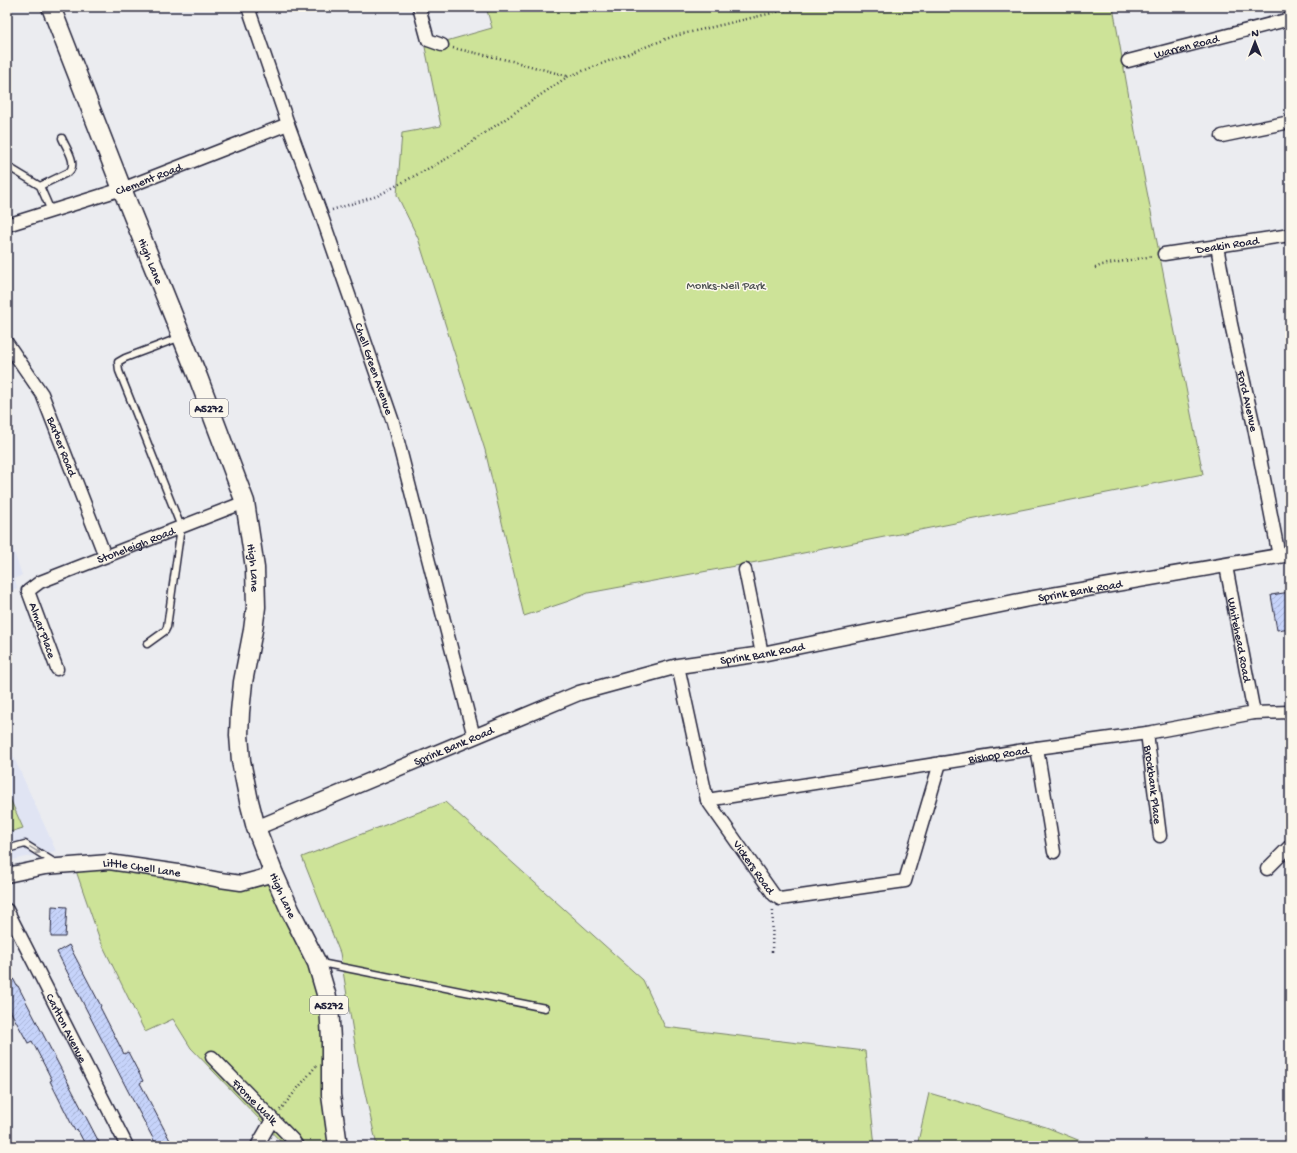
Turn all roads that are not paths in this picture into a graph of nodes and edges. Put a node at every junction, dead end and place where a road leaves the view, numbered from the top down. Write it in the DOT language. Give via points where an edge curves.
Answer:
graph roads {
  1 [pos="51,7"];
  2 [pos="248,7"];
  3 [pos="419,7"];
  4 [pos="1290,19"];
  5 [pos="442,45"];
  6 [pos="1128,61"];
  7 [pos="1290,122"];
  8 [pos="288,124"];
  9 [pos="1222,136"];
  10 [pos="62,138"];
  11 [pos="7,166"];
  12 [pos="40,186"];
  13 [pos="122,189"];
  14 [pos="51,211"];
  15 [pos="7,225"];
  16 [pos="1290,235"];
  17 [pos="1217,246"];
  18 [pos="1164,254"];
  19 [pos="182,337"];
  20 [pos="7,343"];
  21 [pos="245,502"];
  22 [pos="181,527"];
  23 [pos="1285,555"];
  24 [pos="105,556"];
  25 [pos="1226,566"];
  26 [pos="745,570"];
  27 [pos="28,591"];
  28 [pos="147,644"];
  29 [pos="762,654"];
  30 [pos="678,666"];
  31 [pos="57,669"];
  32 [pos="1290,712"];
  33 [pos="1254,713"];
  34 [pos="1147,733"];
  35 [pos="474,737"];
  36 [pos="1037,748"];
  37 [pos="940,763"];
  38 [pos="707,800"];
  39 [pos="256,828"];
  40 [pos="1160,836"];
  41 [pos="1290,846"];
  42 [pos="7,849"];
  43 [pos="1054,852"];
  44 [pos="61,866"];
  45 [pos="1267,869"];
  46 [pos="274,874"];
  47 [pos="7,875"];
  48 [pos="7,910"];
  49 [pos="317,963"];
  50 [pos="545,1008"];
  51 [pos="212,1057"];
  52 [pos="272,1120"];
  53 [pos="127,1146"];
  54 [pos="257,1146"];
  55 [pos="297,1146"];
  56 [pos="338,1146"];
  1 -- 13 [label="main road, High Lane / A5272"];
  2 -- 8 [label="street, Chell Green Avenue"];
  3 -- 5 [label="street" via="428,40"];
  4 -- 6 [label="street, Warren Road"];
  7 -- 9 [label="street"];
  8 -- 13 [label="street, Clement Road"];
  8 -- 35 [label="street, Chell Green Avenue" via="393,422"];
  10 -- 12 [label="lane" via="73,161 72,170"];
  11 -- 12 [label="lane"];
  12 -- 14 [label="lane"];
  13 -- 14 [label="street, Clement Road"];
  13 -- 19 [label="main road, High Lane / A5272"];
  14 -- 15 [label="street, Clement Road"];
  16 -- 17 [label="street, Deakin Road"];
  17 -- 18 [label="street, Deakin Road"];
  17 -- 23 [label="street, Ford Avenue" via="1231,324"];
  19 -- 21 [label="main road, High Lane / A5272"];
  19 -- 22 [label="lane" via="125,358 118,366"];
  20 -- 24 [label="street, Barber Road" via="42,394"];
  21 -- 22 [label="street, Stoneleigh Road"];
  21 -- 39 [label="main road, High Lane / A5272" via="255,568 256,607 243,682 239,735 241,761"];
  22 -- 24 [label="street, Stoneleigh Road"];
  22 -- 28 [label="lane" via="167,628"];
  23 -- 25 [label="street, Sprink Bank Road"];
  24 -- 27 [label="street, Stoneleigh Road" via="40,582"];
  25 -- 29 [label="street, Sprink Bank Road" via="1029,599"];
  25 -- 33 [label="street, Whitehead Road"];
  26 -- 29 [label="street"];
  27 -- 31 [label="street, Almar Place"];
  29 -- 30 [label="street, Sprink Bank Road"];
  30 -- 35 [label="street, Sprink Bank Road" via="579,692"];
  30 -- 38 [label="street, Vickers Road"];
  32 -- 33 [label="street, Bishop Road"];
  33 -- 34 [label="street, Bishop Road"];
  34 -- 36 [label="street, Bishop Road"];
  34 -- 40 [label="street, Brockbank Place"];
  35 -- 39 [label="street, Sprink Bank Road"];
  36 -- 37 [label="street, Bishop Road"];
  36 -- 43 [label="street"];
  37 -- 38 [label="street, Bishop Road"];
  37 -- 38 [label="street, Vickers Road" via="905,881 780,899 774,895"];
  39 -- 46 [label="main road, High Lane / A5272"];
  41 -- 45 [label="street"];
  42 -- 44 [label="lane, one-way" via="25,844"];
  44 -- 46 [label="street, Little Chell Lane" via="109,862 241,883"];
  44 -- 47 [label="street, Little Chell Lane"];
  46 -- 49 [label="main road, High Lane / A5272"];
  48 -- 53 [label="street, Carlton Avenue"];
  49 -- 50 [label="lane"];
  49 -- 56 [label="main road, High Lane / A5272" via="329,1004 331,1095"];
  51 -- 52 [label="street, Frome Walk"];
  52 -- 54 [label="street"];
  52 -- 55 [label="street, Frome Walk"];
}
